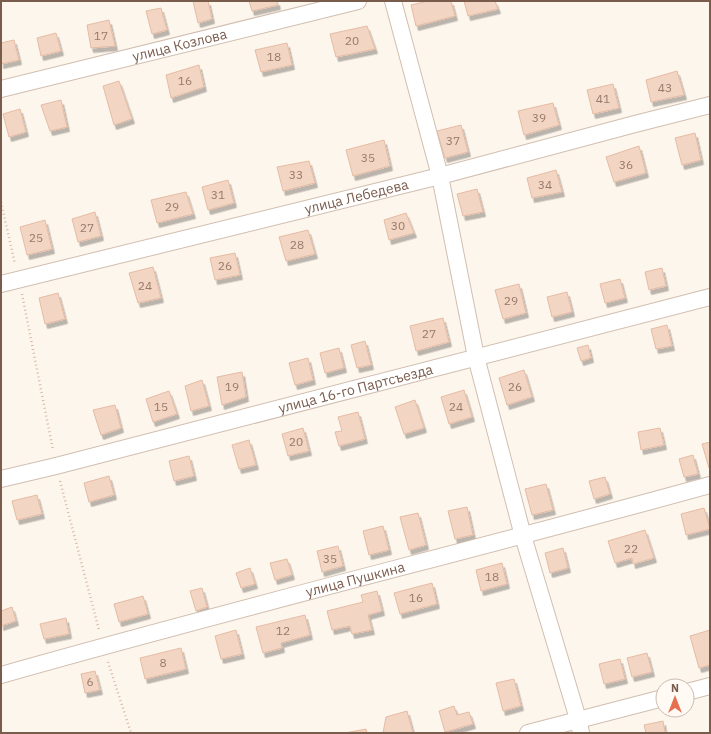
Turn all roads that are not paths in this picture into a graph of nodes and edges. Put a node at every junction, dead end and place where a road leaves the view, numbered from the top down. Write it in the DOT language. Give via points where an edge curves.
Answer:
graph roads {
  1 [pos="358,1"];
  2 [pos="393,1"];
  3 [pos="1,90"];
  4 [pos="710,105"];
  5 [pos="440,176"];
  6 [pos="1,284"];
  7 [pos="710,297"];
  8 [pos="476,357"];
  9 [pos="1,479"];
  10 [pos="710,485"];
  11 [pos="523,536"];
  12 [pos="1,675"];
  13 [pos="710,686"];
  14 [pos="695,690"];
  15 [pos="655,701"];
  16 [pos="580,726"];
  17 [pos="528,733"];
  1 -- 3 [label="street, улица Козлова"];
  2 -- 5 [label="street"];
  4 -- 5 [label="street, улица Лебедева"];
  5 -- 6 [label="street, улица Лебедева"];
  5 -- 8 [label="street"];
  7 -- 8 [label="street, улица 16-го Партсъезда"];
  8 -- 9 [label="street, улица 16-го Партсъезда"];
  8 -- 11 [label="street"];
  10 -- 11 [label="street, улица Пушкина"];
  11 -- 12 [label="street, улица Пушкина"];
  11 -- 16 [label="street"];
  13 -- 14 [label="street"];
  15 -- 16 [label="street"];
  16 -- 17 [label="street"];
}
